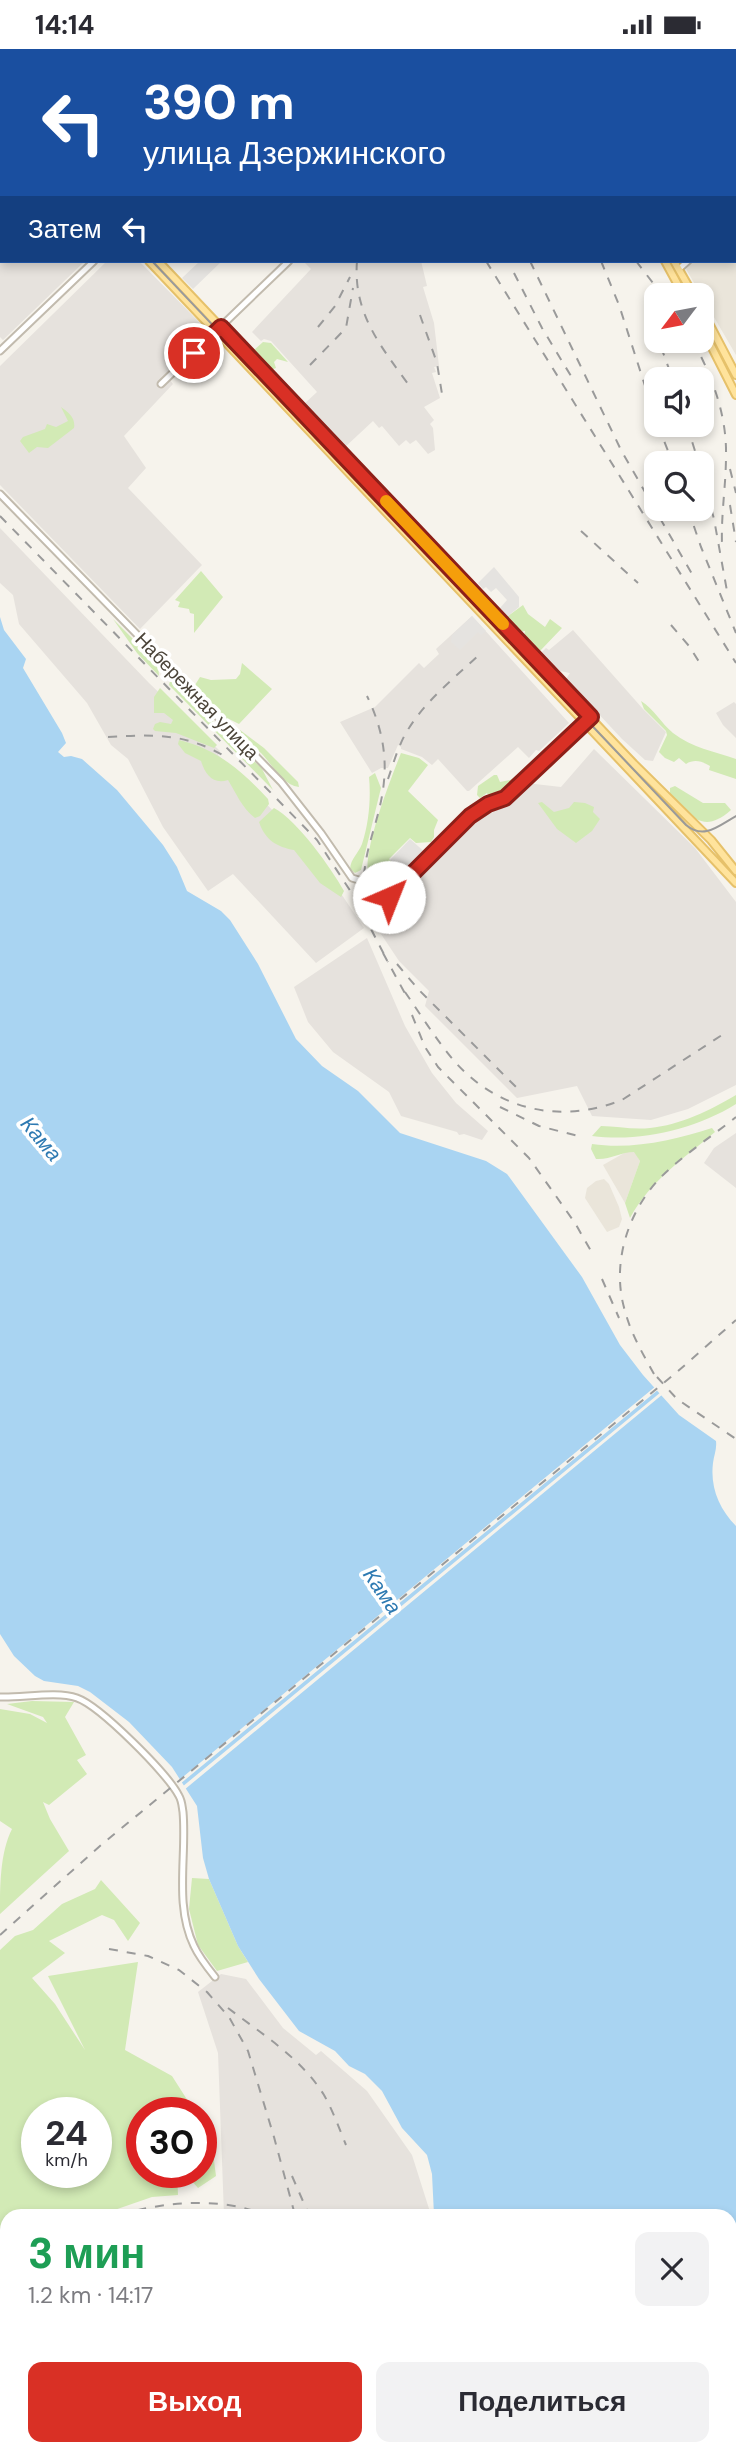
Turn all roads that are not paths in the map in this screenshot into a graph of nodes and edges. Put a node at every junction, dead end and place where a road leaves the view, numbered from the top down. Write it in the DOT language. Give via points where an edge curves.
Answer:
graph roads {
  1 [pos="92,263"];
  2 [pos="151,263"];
  3 [pos="160,263"];
  4 [pos="287,263"];
  5 [pos="666,263"];
  6 [pos="675,263"];
  7 [pos="686,263"];
  8 [pos="679,269"];
  9 [pos="677,283"];
  10 [pos="687,283"];
  11 [pos="218,330"];
  12 [pos="714,333"];
  13 [pos="0,351"];
  14 [pos="714,352"];
  15 [pos="736,375"];
  16 [pos="161,384"];
  17 [pos="736,395"];
  18 [pos="0,494"];
  19 [pos="589,720"];
  20 [pos="736,871"];
  21 [pos="736,883"];
  22 [pos="0,1697"];
  23 [pos="215,1977"];
  1 -- 13 [label="street"];
  2 -- 11 [label="main road"];
  3 -- 11 [label="main road"];
  4 -- 11 [label="street"];
  5 -- 9 [label="main road"];
  6 -- 8 [label="main road"];
  7 -- 8 [label="street"];
  8 -- 10 [label="main road"];
  11 -- 16 [label="street"];
  11 -- 19 [label="main road"];
  12 -- 15 [label="main road"];
  14 -- 17 [label="main road"];
  18 -- 19 [label="street, Набережная улица" via="281,782 352,878 378,886 389,897 470,816 505,798"];
  19 -- 20 [label="main road" via="711,840"];
  19 -- 21 [label="main road"];
  22 -- 23 [label="street" via="68,1696 82,1701 124,1734 171,1784 183,1812 187,1927 194,1948"];
}
